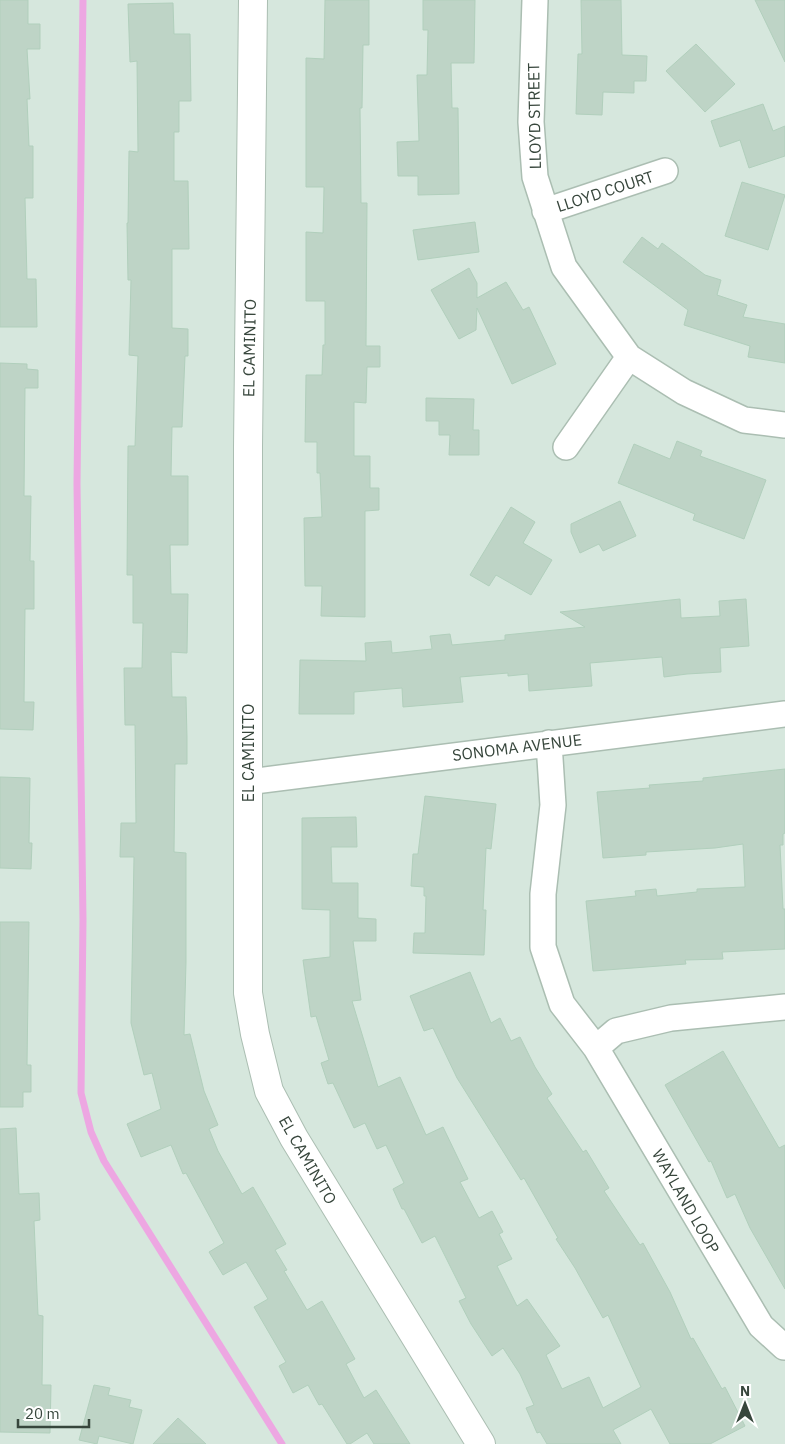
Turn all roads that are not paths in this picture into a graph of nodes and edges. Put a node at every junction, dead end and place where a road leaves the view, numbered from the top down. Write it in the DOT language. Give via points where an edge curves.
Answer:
graph roads {
  1 [pos="253,0"];
  2 [pos="535,0"];
  3 [pos="665,171"];
  4 [pos="545,211"];
  5 [pos="629,356"];
  6 [pos="785,425"];
  7 [pos="566,447"];
  8 [pos="785,714"];
  9 [pos="549,743"];
  10 [pos="248,782"];
  11 [pos="785,1007"];
  12 [pos="596,1048"];
  13 [pos="785,1346"];
  14 [pos="481,1444"];
  1 -- 10 [label="street, EL CAMINITO"];
  2 -- 4 [label="street, LLOYD STREET" via="531,122 535,177"];
  3 -- 4 [label="street, LLOYD COURT"];
  4 -- 5 [label="street, LLOYD STREET" via="564,267"];
  5 -- 6 [label="street" via="684,392 744,420"];
  5 -- 7 [label="street"];
  8 -- 9 [label="street, SONOMA AVENUE"];
  9 -- 10 [label="street, SONOMA AVENUE"];
  9 -- 12 [label="street, WAYLAND LOOP" via="553,805 543,894 542,947 562,1004"];
  10 -- 14 [label="street, EL CAMINITO" via="248,993 254,1034 269,1091 294,1138"];
  11 -- 12 [label="street" via="662,1020 616,1031"];
  12 -- 13 [label="street, WAYLAND LOOP" via="761,1326"];
}
